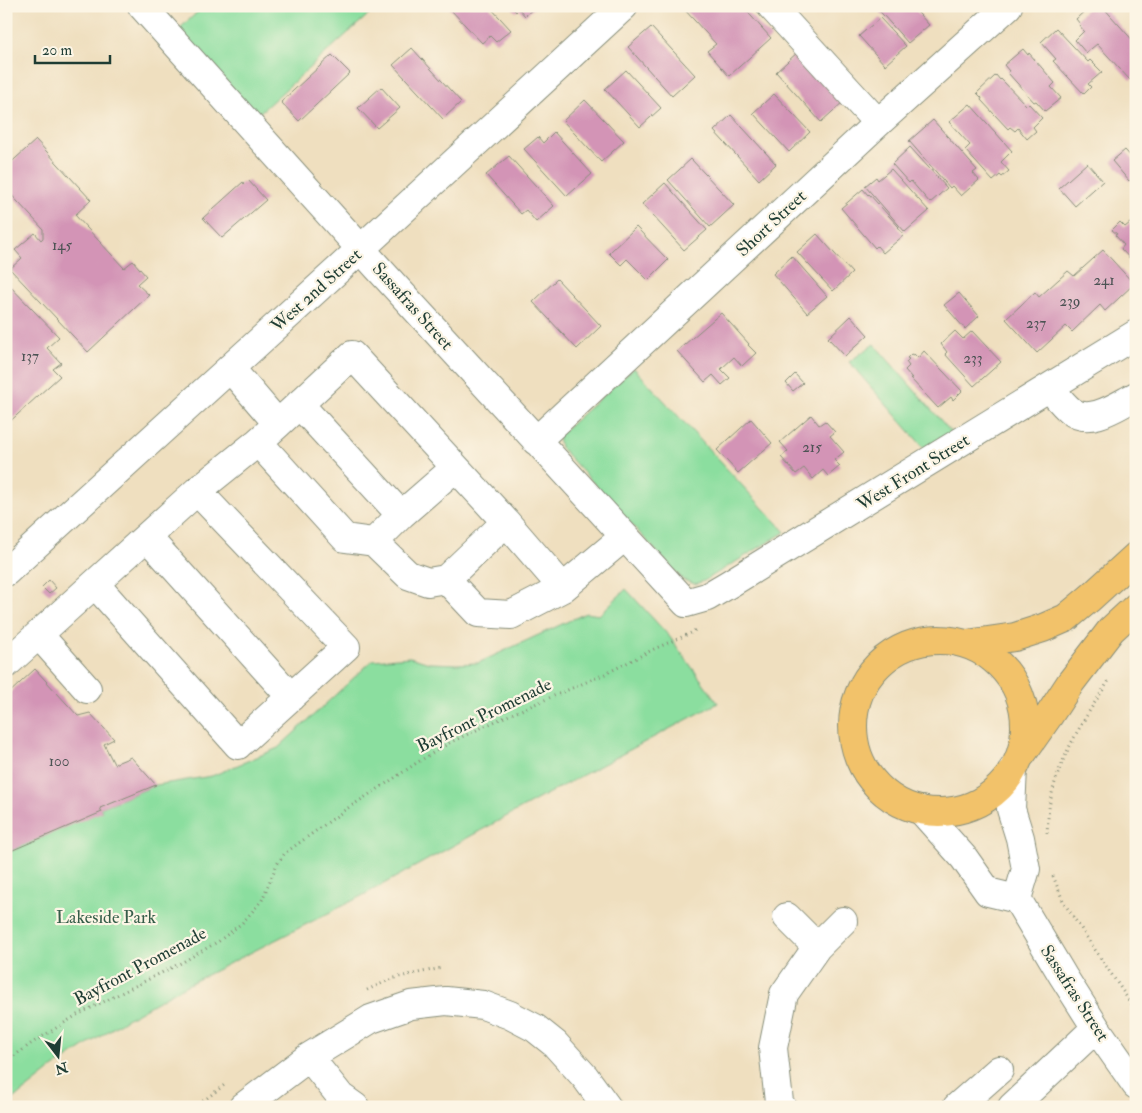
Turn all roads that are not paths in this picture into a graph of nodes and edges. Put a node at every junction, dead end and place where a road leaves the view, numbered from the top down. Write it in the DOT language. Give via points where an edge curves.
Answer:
graph roads {
  1 [pos="142,6"];
  2 [pos="624,6"];
  3 [pos="771,6"];
  4 [pos="1008,6"];
  5 [pos="878,123"];
  6 [pos="361,249"];
  7 [pos="1136,334"];
  8 [pos="230,368"];
  9 [pos="1050,388"];
  10 [pos="1136,396"];
  11 [pos="299,404"];
  12 [pos="278,424"];
  13 [pos="536,441"];
  14 [pos="258,442"];
  15 [pos="455,468"];
  16 [pos="197,491"];
  17 [pos="401,515"];
  18 [pos="506,522"];
  19 [pos="147,536"];
  20 [pos="624,536"];
  21 [pos="374,542"];
  22 [pos="1136,556"];
  23 [pos="6,572"];
  24 [pos="446,579"];
  25 [pos="95,584"];
  26 [pos="563,588"];
  27 [pos="686,603"];
  28 [pos="1136,606"];
  29 [pos="39,635"];
  30 [pos="967,644"];
  31 [pos="6,664"];
  32 [pos="87,690"];
  33 [pos="291,697"];
  34 [pos="1016,764"];
  35 [pos="921,810"];
  36 [pos="1017,899"];
  37 [pos="787,917"];
  38 [pos="843,921"];
  39 [pos="816,947"];
  40 [pos="1096,1028"];
  41 [pos="309,1057"];
  42 [pos="999,1070"];
  43 [pos="1136,1084"];
  44 [pos="243,1107"];
  45 [pos="355,1107"];
  46 [pos="607,1107"];
  47 [pos="782,1107"];
  48 [pos="957,1107"];
  49 [pos="1012,1107"];
  1 -- 6 [label="street, Sassafras Street"];
  2 -- 6 [label="street, West 2nd Street"];
  3 -- 5 [label="street"];
  4 -- 5 [label="street, Short Street"];
  5 -- 13 [label="street, Short Street"];
  6 -- 8 [label="street, West 2nd Street"];
  6 -- 13 [label="street, Sassafras Street"];
  7 -- 9 [label="street, West Front Street"];
  8 -- 12 [label="street"];
  8 -- 23 [label="street, West 2nd Street"];
  9 -- 10 [label="street" via="1070,411 1090,417"];
  9 -- 27 [label="street, West Front Street" via="729,584"];
  11 -- 12 [label="street"];
  11 -- 15 [label="street" via="352,355"];
  11 -- 17 [label="street"];
  12 -- 14 [label="street"];
  13 -- 20 [label="street, Sassafras Street"];
  14 -- 16 [label="street"];
  14 -- 21 [label="street" via="345,538"];
  15 -- 17 [label="street"];
  15 -- 18 [label="street"];
  16 -- 19 [label="street"];
  16 -- 33 [label="street" via="346,647"];
  17 -- 21 [label="street"];
  18 -- 24 [label="street"];
  18 -- 26 [label="street"];
  19 -- 25 [label="street"];
  19 -- 33 [label="street"];
  20 -- 26 [label="street"];
  20 -- 27 [label="street, Sassafras Street"];
  21 -- 24 [label="street" via="408,575 428,582"];
  22 -- 30 [label="highway" via="1066,618 1015,637"];
  24 -- 26 [label="street" via="478,613 511,615"];
  25 -- 29 [label="street"];
  25 -- 33 [label="street" via="238,744"];
  28 -- 34 [label="highway" via="1111,630 1071,682"];
  29 -- 31 [label="street"];
  29 -- 32 [label="street"];
  30 -- 34 [label="highway" via="988,654 1005,670 1018,690 1024,712 1025,736"];
  30 -- 35 [label="highway" via="921,641 899,649 880,663 865,681 856,702 855,748 864,769 879,788 898,802"];
  34 -- 35 [label="highway" via="1006,780 989,796 968,807 944,812"];
  34 -- 36 [label="street" via="1012,809 1026,869"];
  35 -- 36 [label="street" via="964,858 988,892"];
  36 -- 40 [label="street, Sassafras Street"];
  37 -- 39 [label="street"];
  38 -- 39 [label="street"];
  39 -- 47 [label="street" via="784,994 773,1048"];
  40 -- 43 [label="street, Sassafras Street"];
  40 -- 49 [label="street"];
  41 -- 44 [label="street"];
  41 -- 45 [label="street" via="341,1097"];
  41 -- 46 [label="street" via="371,1019 411,1005 446,1001 483,1006 535,1028 555,1044"];
  42 -- 48 [label="street"];
}
